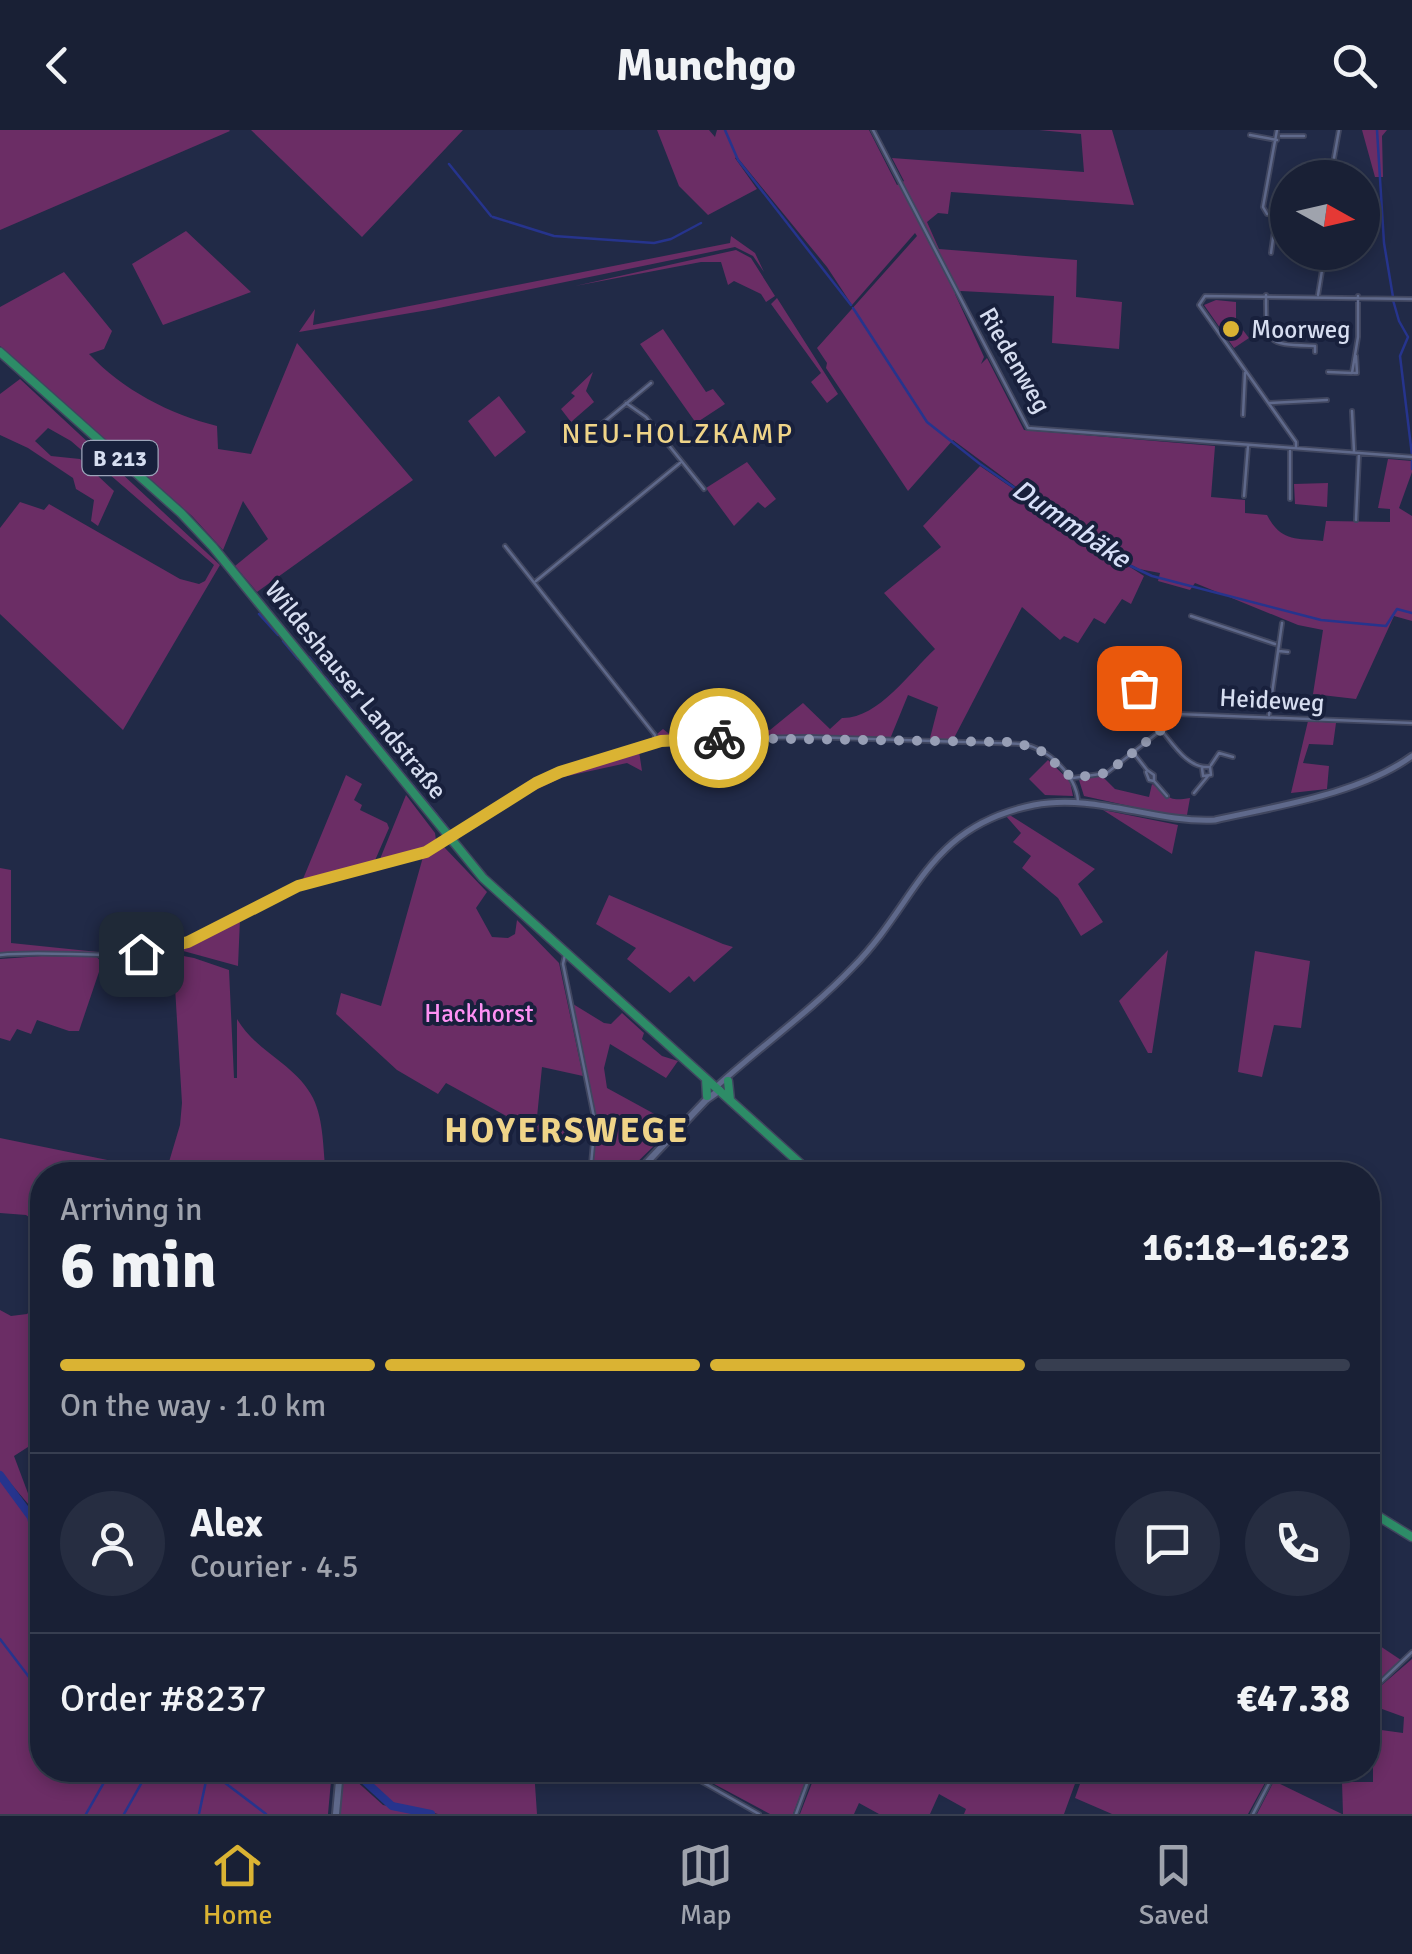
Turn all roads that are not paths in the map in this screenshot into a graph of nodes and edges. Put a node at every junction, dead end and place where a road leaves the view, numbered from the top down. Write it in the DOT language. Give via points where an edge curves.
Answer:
graph roads {
  1 [pos="872,130"];
  2 [pos="1277,130"];
  3 [pos="1339,130"];
  4 [pos="1250,135"];
  5 [pos="1304,136"];
  6 [pos="1278,138"];
  7 [pos="1274,160"];
  8 [pos="1334,160"];
  9 [pos="1270,177"];
  10 [pos="1270,214"];
  11 [pos="1322,270"];
  12 [pos="1266,295"];
  13 [pos="1358,296"];
  14 [pos="1318,298"];
  15 [pos="1412,299"];
  16 [pos="0,352"];
  17 [pos="1315,352"];
  18 [pos="1246,371"];
  19 [pos="1328,372"];
  20 [pos="651,383"];
  21 [pos="1327,400"];
  22 [pos="626,402"];
  23 [pos="1268,403"];
  24 [pos="1352,411"];
  25 [pos="1243,415"];
  26 [pos="598,427"];
  27 [pos="1248,445"];
  28 [pos="1293,448"];
  29 [pos="1357,453"];
  30 [pos="1412,457"];
  31 [pos="680,463"];
  32 [pos="704,489"];
  33 [pos="1244,496"];
  34 [pos="1290,500"];
  35 [pos="1356,520"];
  36 [pos="505,546"];
  37 [pos="535,582"];
  38 [pos="1192,616"];
  39 [pos="1282,623"];
  40 [pos="1278,648"];
  41 [pos="1288,652"];
  42 [pos="1139,688"];
  43 [pos="1177,714"];
  44 [pos="1269,717"];
  45 [pos="1412,723"];
  46 [pos="1162,730"];
  47 [pos="654,744"];
  48 [pos="1132,751"];
  49 [pos="1412,756"];
  50 [pos="1232,757"];
  51 [pos="1210,766"];
  52 [pos="1202,768"];
  53 [pos="1208,776"];
  54 [pos="1072,778"];
  55 [pos="1194,792"];
  56 [pos="1166,796"];
  57 [pos="1078,802"];
  58 [pos="449,838"];
  59 [pos="566,954"];
  60 [pos="0,955"];
  61 [pos="706,1079"];
  62 [pos="729,1079"];
  63 [pos="718,1089"];
  64 [pos="707,1098"];
  65 [pos="730,1100"];
  66 [pos="591,1162"];
  67 [pos="647,1162"];
  68 [pos="797,1162"];
  69 [pos="1380,1517"];
  70 [pos="1412,1537"];
  71 [pos="1412,1652"];
  72 [pos="1380,1683"];
  73 [pos="339,1782"];
  74 [pos="702,1782"];
  75 [pos="808,1782"];
  76 [pos="1270,1782"];
  77 [pos="336,1814"];
  78 [pos="759,1814"];
  79 [pos="796,1814"];
  80 [pos="1254,1814"];
  1 -- 27 [label="street, Riedenweg" via="1028,428"];
  2 -- 6 [label="street"];
  3 -- 8 [label="street"];
  4 -- 6 [label="street"];
  5 -- 6 [label="street"];
  6 -- 7 [label="street"];
  9 -- 10 [label="street" via="1264,207"];
  11 -- 14 [label="street"];
  12 -- 14 [label="street"];
  12 -- 17 [label="street" via="1271,339 1315,346"];
  12 -- 18 [label="street" via="1206,296 1199,305"];
  13 -- 14 [label="street"];
  13 -- 15 [label="street"];
  13 -- 19 [label="street" via="1358,373"];
  16 -- 58 [label="main road, Wildeshauser Landstraße / B 213" via="214,547"];
  18 -- 23 [label="street"];
  18 -- 25 [label="street"];
  20 -- 22 [label="street"];
  21 -- 23 [label="street"];
  22 -- 26 [label="street"];
  22 -- 31 [label="street" via="646,417"];
  23 -- 28 [label="street" via="1296,442"];
  24 -- 29 [label="street"];
  27 -- 28 [label="street, Riedenweg"];
  27 -- 33 [label="street"];
  28 -- 29 [label="street, Riedenweg"];
  28 -- 34 [label="street"];
  29 -- 30 [label="street, Riedenweg"];
  29 -- 35 [label="street"];
  31 -- 32 [label="street"];
  31 -- 37 [label="street"];
  36 -- 37 [label="street"];
  37 -- 47 [label="street" via="655,734"];
  38 -- 40 [label="street"];
  39 -- 40 [label="street"];
  40 -- 41 [label="street"];
  40 -- 44 [label="street"];
  42 -- 43 [label="street"];
  43 -- 44 [label="street, Heideweg"];
  43 -- 46 [label="street"];
  44 -- 45 [label="street, Heideweg"];
  46 -- 48 [label="street"];
  46 -- 52 [label="street"];
  47 -- 54 [label="street" via="771,738 1014,742 1040,750"];
  47 -- 58 [label="street" via="548,778"];
  48 -- 54 [label="street" via="1107,773"];
  48 -- 56 [label="street"];
  49 -- 57 [label="street" via="1365,781 1215,820 1157,818"];
  50 -- 51 [label="street" via="1220,753"];
  51 -- 52 [label="street"];
  51 -- 53 [label="street"];
  52 -- 53 [label="street"];
  53 -- 55 [label="street"];
  54 -- 57 [label="street"];
  57 -- 62 [label="street" via="1012,811 957,838 934,858 851,970"];
  58 -- 59 [label="main road, Wildeshauser Landstraße / B 213"];
  58 -- 60 [label="street" via="406,859 298,886 172,947 108,955"];
  59 -- 61 [label="main road, Wildeshauser Landstraße / B 213"];
  59 -- 66 [label="street" via="594,1122"];
  61 -- 63 [label="main road, Wildeshauser Landstraße / B 213"];
  61 -- 64 [label="main road"];
  62 -- 63 [label="street"];
  62 -- 65 [label="main road"];
  63 -- 64 [label="main road"];
  63 -- 65 [label="main road, Wildeshauser Landstraße / B 213"];
  64 -- 67 [label="main road"];
  65 -- 68 [label="main road, Wildeshauser Landstraße / B 213"];
  69 -- 70 [label="main road"];
  71 -- 72 [label="street"];
  73 -- 77 [label="main road"];
  74 -- 78 [label="street"];
  75 -- 79 [label="street"];
  76 -- 80 [label="street"];
}
